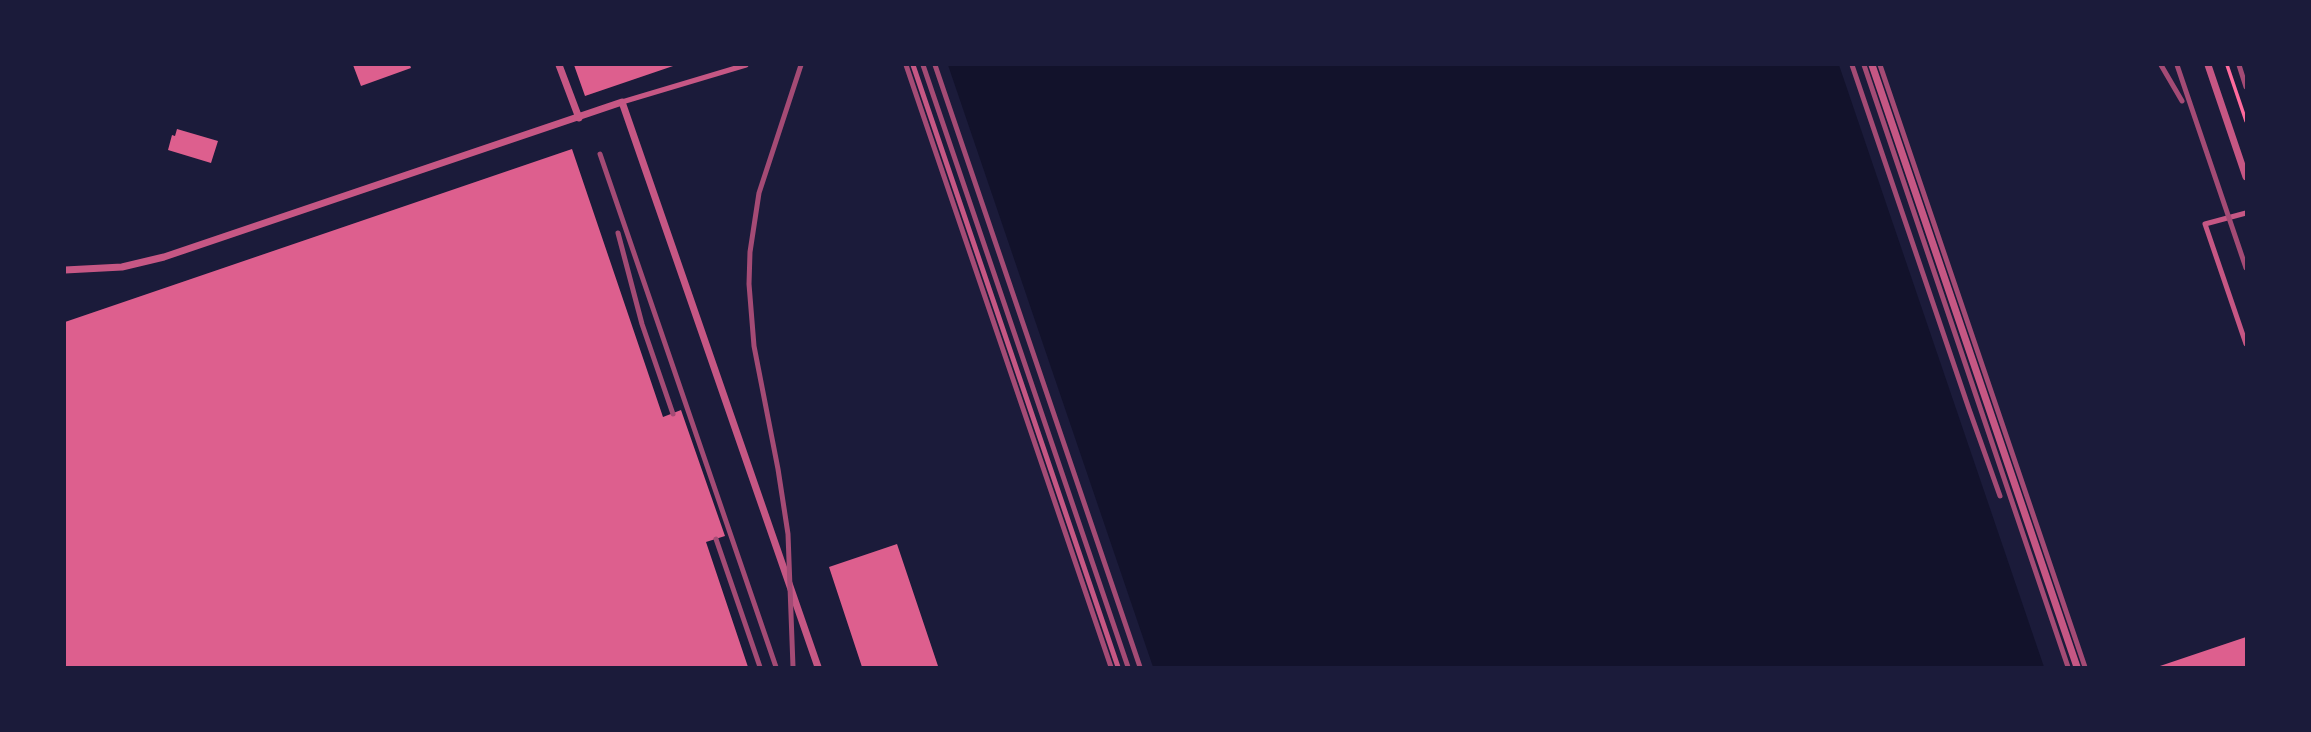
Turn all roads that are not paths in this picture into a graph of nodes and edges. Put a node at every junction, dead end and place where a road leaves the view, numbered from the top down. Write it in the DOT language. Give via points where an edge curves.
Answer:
graph roads {
  1 [pos="559,65"];
  2 [pos="746,65"];
  3 [pos="913,65"];
  4 [pos="1872,65"];
  5 [pos="2208,65"];
  6 [pos="622,102"];
  7 [pos="579,117"];
  8 [pos="2246,177"];
  9 [pos="2246,213"];
  10 [pos="65,270"];
  11 [pos="2246,344"];
  12 [pos="818,667"];
  13 [pos="1118,667"];
  14 [pos="2077,667"];
  1 -- 7 [label="street"];
  2 -- 6 [label="lane"];
  3 -- 13 [label="lane"];
  4 -- 14 [label="street"];
  5 -- 8 [label="street"];
  6 -- 7 [label="street"];
  6 -- 12 [label="street"];
  7 -- 10 [label="street" via="164,257 122,267"];
  9 -- 11 [label="lane" via="2205,224"];
}
